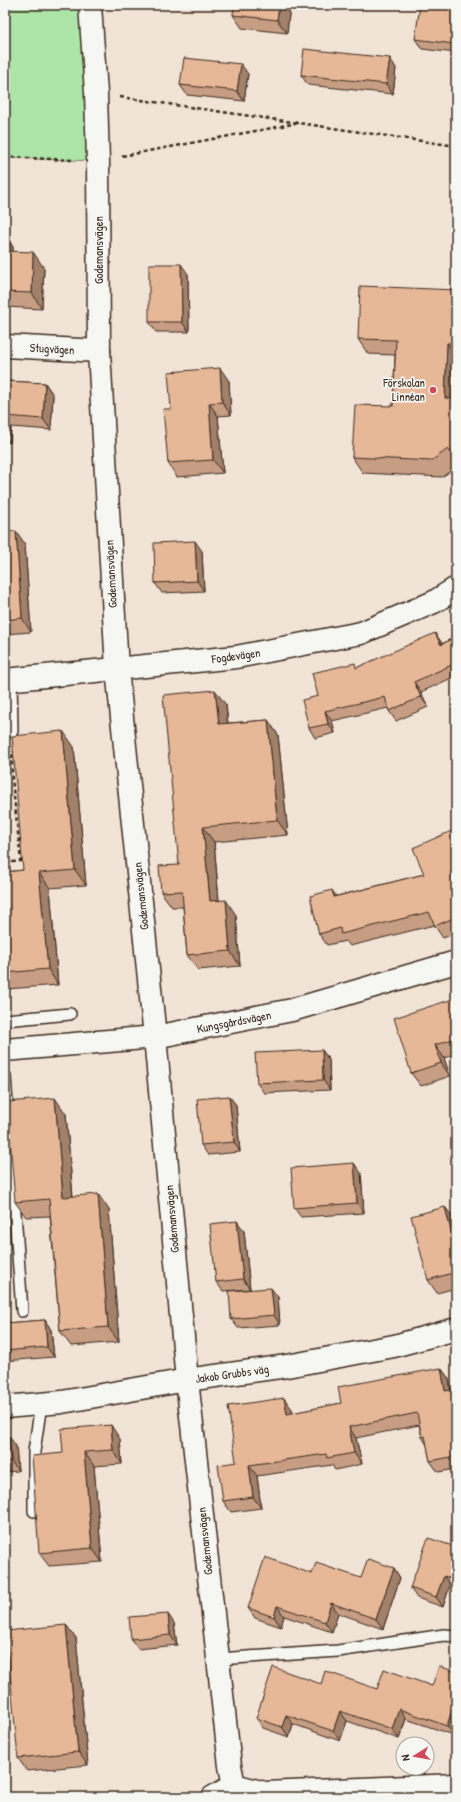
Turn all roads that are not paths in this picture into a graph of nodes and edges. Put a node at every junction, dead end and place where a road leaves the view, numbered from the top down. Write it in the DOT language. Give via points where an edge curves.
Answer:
graph roads {
  1 [pos="90,5"];
  2 [pos="5,346"];
  3 [pos="99,351"];
  4 [pos="456,588"];
  5 [pos="117,669"];
  6 [pos="8,680"];
  7 [pos="9,731"];
  8 [pos="456,962"];
  9 [pos="70,1014"];
  10 [pos="5,1020"];
  11 [pos="155,1037"];
  12 [pos="5,1050"];
  13 [pos="5,1076"];
  14 [pos="6,1093"];
  15 [pos="9,1124"];
  16 [pos="10,1148"];
  17 [pos="22,1311"];
  18 [pos="456,1329"];
  19 [pos="187,1380"];
  20 [pos="41,1404"];
  21 [pos="5,1407"];
  22 [pos="34,1511"];
  23 [pos="456,1636"];
  24 [pos="218,1659"];
  25 [pos="234,1785"];
  26 [pos="456,1785"];
  27 [pos="213,1797"];
  1 -- 3 [label="street, Godemansvägen" via="98,161"];
  2 -- 3 [label="street, Stugvägen"];
  3 -- 5 [label="street, Godemansvägen"];
  4 -- 5 [label="street, Fogdevägen" via="434,602 361,633 236,657"];
  5 -- 6 [label="street, Fogdevägen"];
  5 -- 11 [label="street, Godemansvägen"];
  6 -- 7 [label="lane"];
  8 -- 11 [label="street, Kungsgårdsvägen" via="292,1010"];
  9 -- 10 [label="lane"];
  11 -- 12 [label="street, Kungsgårdsvägen"];
  11 -- 19 [label="street, Godemansvägen"];
  13 -- 14 [label="lane"];
  14 -- 15 [label="lane"];
  16 -- 17 [label="lane"];
  18 -- 19 [label="street, Jakob Grubbs väg" via="394,1346 288,1366"];
  19 -- 20 [label="street, Jakob Grubbs väg"];
  19 -- 24 [label="street, Godemansvägen"];
  20 -- 21 [label="street, Jakob Grubbs väg"];
  20 -- 22 [label="lane" via="34,1452"];
  23 -- 24 [label="lane" via="444,1635 338,1651"];
  24 -- 25 [label="street, Godemansvägen"];
  25 -- 26 [label="street" via="265,1793"];
  25 -- 27 [label="street"];
}
